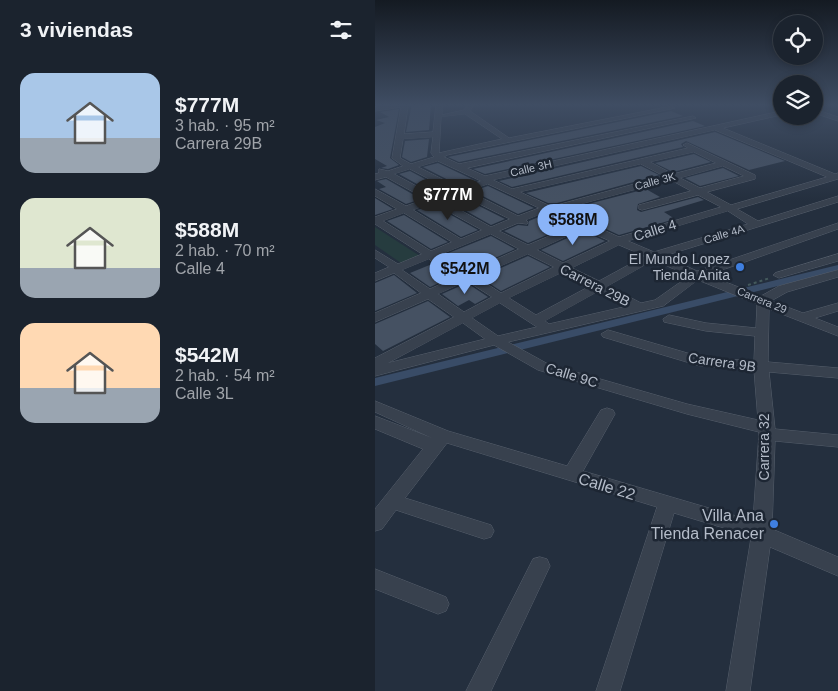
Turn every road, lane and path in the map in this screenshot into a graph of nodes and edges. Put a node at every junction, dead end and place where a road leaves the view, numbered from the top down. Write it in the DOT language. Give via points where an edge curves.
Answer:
graph roads {
  1 [pos="409,136"];
  2 [pos="436,136"];
  3 [pos="502,136"];
  4 [pos="531,136"];
  5 [pos="558,136"];
  6 [pos="603,136"];
  7 [pos="667,136"];
  8 [pos="679,136"];
  9 [pos="737,136"];
  10 [pos="400,137"];
  11 [pos="671,138"];
  12 [pos="509,141"];
  13 [pos="570,143"];
  14 [pos="695,149"];
  15 [pos="589,155"];
  16 [pos="439,158"];
  17 [pos="399,161"];
  18 [pos="642,161"];
  19 [pos="724,163"];
  20 [pos="459,166"];
  21 [pos="410,167"];
  22 [pos="375,168"];
  23 [pos="611,168"];
  24 [pos="387,174"];
  25 [pos="669,177"];
  26 [pos="837,177"];
  27 [pos="375,178"];
  28 [pos="487,180"];
  29 [pos="462,190"];
  30 [pos="513,191"];
  31 [pos="697,191"];
  32 [pos="375,192"];
  33 [pos="838,199"];
  34 [pos="434,200"];
  35 [pos="641,207"];
  36 [pos="729,207"];
  37 [pos="552,209"];
  38 [pos="405,210"];
  39 [pos="375,220"];
  40 [pos="521,221"];
  41 [pos="756,224"];
  42 [pos="583,225"];
  43 [pos="838,226"];
  44 [pos="493,232"];
  45 [pos="620,240"];
  46 [pos="460,243"];
  47 [pos="528,250"];
  48 [pos="375,253"];
  49 [pos="654,256"];
  50 [pos="432,257"];
  51 [pos="838,257"];
  52 [pos="562,267"];
  53 [pos="399,270"];
  54 [pos="838,273"];
  55 [pos="697,275"];
  56 [pos="779,275"];
  57 [pos="375,277"];
  58 [pos="468,277"];
  59 [pos="375,283"];
  60 [pos="599,287"];
  61 [pos="431,294"];
  62 [pos="747,294"];
  63 [pos="500,298"];
  64 [pos="641,308"];
  65 [pos="838,308"];
  66 [pos="464,317"];
  67 [pos="804,317"];
  68 [pos="375,318"];
  69 [pos="669,319"];
  70 [pos="535,321"];
  71 [pos="547,328"];
  72 [pos="838,332"];
  73 [pos="762,333"];
  74 [pos="608,334"];
  75 [pos="505,346"];
  76 [pos="380,364"];
  77 [pos="761,368"];
  78 [pos="838,373"];
  79 [pos="375,406"];
  80 [pos="607,414"];
  81 [pos="375,422"];
  82 [pos="767,431"];
  83 [pos="439,441"];
  84 [pos="838,441"];
  85 [pos="571,475"];
  86 [pos="393,502"];
  87 [pos="667,504"];
  88 [pos="375,524"];
  89 [pos="484,531"];
  90 [pos="761,533"];
  91 [pos="540,566"];
  92 [pos="838,567"];
  93 [pos="375,579"];
  94 [pos="439,604"];
  95 [pos="478,691"];
  96 [pos="608,691"];
  97 [pos="738,691"];
  1 -- 10 [label="street"];
  2 -- 16 [label="street" via="435,152"];
  3 -- 12 [label="street"];
  4 -- 12 [label="street"];
  5 -- 13 [label="street"];
  6 -- 13 [label="street"];
  7 -- 11 [label="street"];
  8 -- 11 [label="street, Calle 3H"];
  9 -- 26 [label="street"];
  10 -- 17 [label="street" via="396,158"];
  11 -- 14 [label="street"];
  11 -- 15 [label="street, Calle 3H"];
  12 -- 16 [label="street" via="444,153"];
  13 -- 15 [label="street"];
  13 -- 20 [label="street"];
  14 -- 18 [label="street, Calle 3H"];
  14 -- 19 [label="street"];
  15 -- 23 [label="street"];
  15 -- 28 [label="street, Calle 3H"];
  16 -- 20 [label="street, Carrera 29"];
  16 -- 21 [label="street"];
  17 -- 21 [label="street"];
  17 -- 22 [label="street"];
  18 -- 23 [label="street, Calle 3H"];
  18 -- 25 [label="street"];
  19 -- 25 [label="street, Calle 3K"];
  19 -- 31 [label="street" via="753,176"];
  20 -- 28 [label="street, Carrera 29"];
  21 -- 24 [label="street"];
  21 -- 29 [label="street"];
  22 -- 24 [label="street, Carrera 29B"];
  23 -- 30 [label="street, Calle 3H"];
  24 -- 27 [label="street"];
  24 -- 34 [label="street, Carrera 29B"];
  25 -- 31 [label="street"];
  25 -- 37 [label="street, Calle 3K"];
  26 -- 36 [label="street, Calle 4"];
  28 -- 29 [label="street, Calle 3H"];
  28 -- 30 [label="street, Carrera 29"];
  29 -- 34 [label="street, Calle 3H"];
  29 -- 40 [label="street"];
  30 -- 37 [label="street, Carrera 29"];
  31 -- 35 [label="street"];
  31 -- 36 [label="street"];
  32 -- 38 [label="street"];
  33 -- 41 [label="street, Calle 4A"];
  34 -- 38 [label="street, Calle 3H"];
  34 -- 44 [label="street, Carrera 29B"];
  36 -- 41 [label="street"];
  36 -- 45 [label="street, Calle 4"];
  37 -- 40 [label="street, Calle 3K"];
  37 -- 42 [label="street, Carrera 29"];
  38 -- 39 [label="street, Calle 3H"];
  38 -- 46 [label="street"];
  39 -- 50 [label="street"];
  40 -- 44 [label="street, Calle 3K"];
  41 -- 49 [label="street, Calle 4A"];
  42 -- 45 [label="street, Carrera 29"];
  42 -- 47 [label="street"];
  43 -- 55 [label="street, Calle 4"];
  44 -- 46 [label="street, Calle 3K"];
  44 -- 47 [label="street, Carrera 29B"];
  44 -- 50 [label="street, Calle 3K"];
  45 -- 49 [label="street, Carrera 29"];
  45 -- 52 [label="street, Calle 4"];
  46 -- 50 [label="street, Calle 3K"];
  47 -- 52 [label="street, Carrera 29B"];
  47 -- 58 [label="street"];
  48 -- 53 [label="street, Calle 9C"];
  49 -- 55 [label="street, Carrera 29"];
  49 -- 60 [label="street, Calle 4A"];
  50 -- 53 [label="street, Calle 3K"];
  50 -- 58 [label="street"];
  51 -- 56 [label="street"];
  52 -- 60 [label="street, Carrera 29B"];
  52 -- 63 [label="street, Calle 4"];
  53 -- 57 [label="street, Calle 3K"];
  53 -- 59 [label="street, Calle 3K"];
  53 -- 61 [label="street, Calle 9C"];
  54 -- 62 [label="street" via="783,289"];
  55 -- 62 [label="street, Carrera 29"];
  55 -- 64 [label="street, Calle 4" via="659,303"];
  56 -- 62 [label="path"];
  58 -- 61 [label="street"];
  58 -- 63 [label="street"];
  60 -- 64 [label="street, Carrera 29B"];
  60 -- 70 [label="street, Calle 4A"];
  61 -- 66 [label="street, Calle 9C"];
  61 -- 68 [label="street"];
  62 -- 67 [label="street, Carrera 29"];
  62 -- 73 [label="street, Carrera 32"];
  63 -- 66 [label="street, Calle 4"];
  63 -- 70 [label="street"];
  64 -- 71 [label="street, Calle 4"];
  65 -- 67 [label="street"];
  66 -- 75 [label="street, Calle 9C"];
  66 -- 76 [label="street, Calle 4"];
  67 -- 72 [label="street, Carrera 29"];
  69 -- 73 [label="street"];
  70 -- 71 [label="street"];
  71 -- 75 [label="street, Calle 4"];
  73 -- 77 [label="street, Carrera 32"];
  74 -- 77 [label="street, Carrera 9B" via="699,361"];
  75 -- 76 [label="street, Calle 4"];
  75 -- 82 [label="street, Calle 9C" via="543,367"];
  77 -- 78 [label="street, Carrera 9B"];
  77 -- 82 [label="street, Carrera 32"];
  79 -- 83 [label="street, Calle 22"];
  80 -- 85 [label="street"];
  81 -- 83 [label="street"];
  82 -- 84 [label="street, Calle 9C"];
  82 -- 90 [label="street, Carrera 32"];
  83 -- 85 [label="street, Calle 22"];
  83 -- 86 [label="street"];
  85 -- 87 [label="street, Calle 22"];
  86 -- 88 [label="street"];
  86 -- 89 [label="street"];
  87 -- 90 [label="street, Calle 22"];
  87 -- 96 [label="street"];
  90 -- 92 [label="street, Calle 22"];
  90 -- 97 [label="street, Carrera 32"];
  91 -- 95 [label="street"];
  93 -- 94 [label="street"];
}
